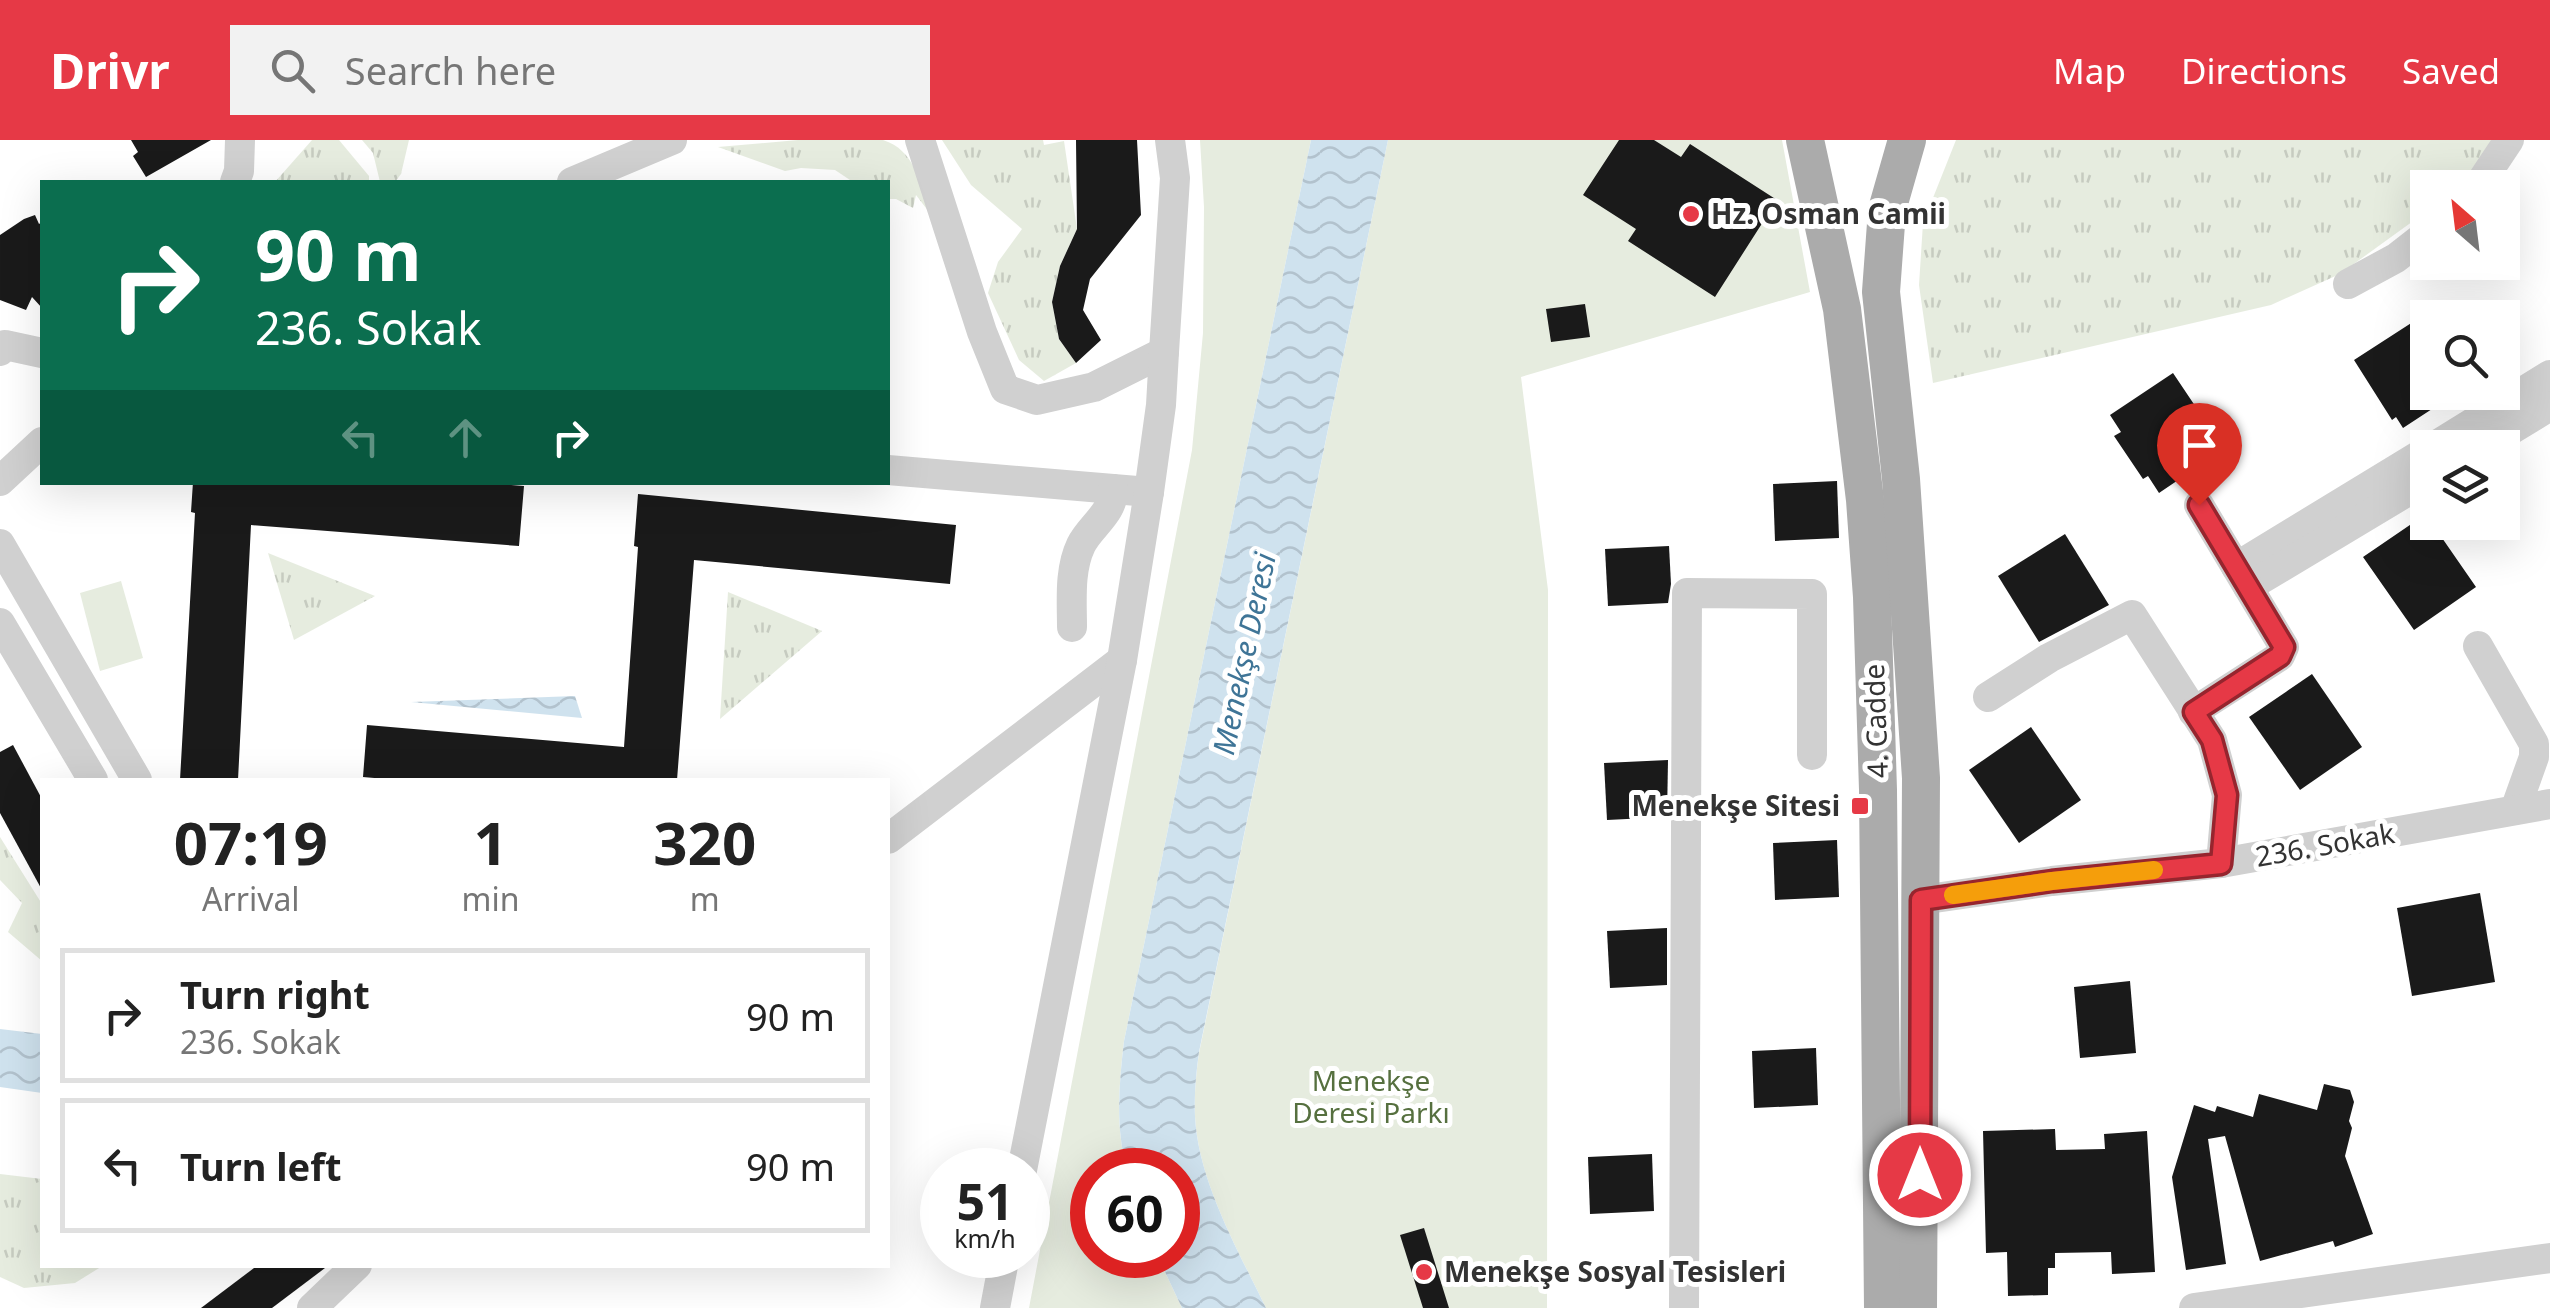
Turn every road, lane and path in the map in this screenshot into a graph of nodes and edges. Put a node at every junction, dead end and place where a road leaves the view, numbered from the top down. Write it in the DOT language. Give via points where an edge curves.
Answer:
graph roads {
  1 [pos="240,140"];
  2 [pos="672,140"];
  3 [pos="920,140"];
  4 [pos="1170,140"];
  5 [pos="1805,140"];
  6 [pos="1907,140"];
  7 [pos="2509,140"];
  8 [pos="2488,170"];
  9 [pos="236,180"];
  10 [pos="577,180"];
  11 [pos="2410,247"];
  12 [pos="2348,284"];
  13 [pos="0,351"];
  14 [pos="1164,352"];
  15 [pos="40,353"];
  16 [pos="2550,376"];
  17 [pos="2550,406"];
  18 [pos="2461,430"];
  19 [pos="2510,430"];
  20 [pos="40,444"];
  21 [pos="2410,463"];
  22 [pos="890,470"];
  23 [pos="0,481"];
  24 [pos="2410,489"];
  25 [pos="1113,490"];
  26 [pos="1149,492"];
  27 [pos="2199,505"];
  28 [pos="0,544"];
  29 [pos="2242,577"];
  30 [pos="0,623"];
  31 [pos="1072,627"];
  32 [pos="2478,646"];
  33 [pos="1122,660"];
  34 [pos="1988,697"];
  35 [pos="2194,712"];
  36 [pos="1812,755"];
  37 [pos="92,778"];
  38 [pos="135,778"];
  39 [pos="2550,804"];
  40 [pos="2515,810"];
  41 [pos="890,836"];
  42 [pos="2221,864"];
  43 [pos="1921,900"];
  44 [pos="1026,1148"];
  45 [pos="2550,1258"];
  46 [pos="354,1268"];
  47 [pos="1001,1278"];
  48 [pos="312,1308"];
  49 [pos="995,1308"];
  50 [pos="1684,1308"];
  51 [pos="1883,1308"];
  52 [pos="1918,1308"];
  53 [pos="2194,1308"];
  1 -- 9 [label="street"];
  2 -- 10 [label="street"];
  3 -- 14 [label="street" via="1005,389 1037,400 1094,387"];
  4 -- 14 [label="street" via="1175,178"];
  5 -- 51 [label="main road, 4. Cadde" via="1842,310 1869,558"];
  6 -- 43 [label="main road, 4. Cadde" via="1887,210 1881,292 1921,778"];
  7 -- 8 [label="street"];
  11 -- 12 [label="street"];
  13 -- 15 [label="street" via="5,345"];
  14 -- 26 [label="street"];
  16 -- 18 [label="street"];
  17 -- 19 [label="street"];
  20 -- 23 [label="street"];
  21 -- 29 [label="street"];
  22 -- 25 [label="street"];
  24 -- 29 [label="street"];
  25 -- 26 [label="street"];
  25 -- 31 [label="street" via="1114,499 1078,552"];
  26 -- 33 [label="street"];
  27 -- 29 [label="street"];
  28 -- 38 [label="street"];
  29 -- 35 [label="street" via="2284,647"];
  30 -- 37 [label="street"];
  32 -- 40 [label="street" via="2534,744"];
  33 -- 41 [label="street"];
  33 -- 44 [label="street"];
  34 -- 35 [label="street" via="2132,615"];
  35 -- 42 [label="street" via="2212,740 2227,795"];
  36 -- 50 [label="street" via="1812,594 1688,593"];
  39 -- 40 [label="street, 236. Sokak"];
  40 -- 42 [label="street, 236. Sokak"];
  42 -- 43 [label="street, 236. Sokak"];
  43 -- 52 [label="main road, 4. Cadde"];
  45 -- 53 [label="street"];
  46 -- 48 [label="street"];
  47 -- 49 [label="street"];
}
